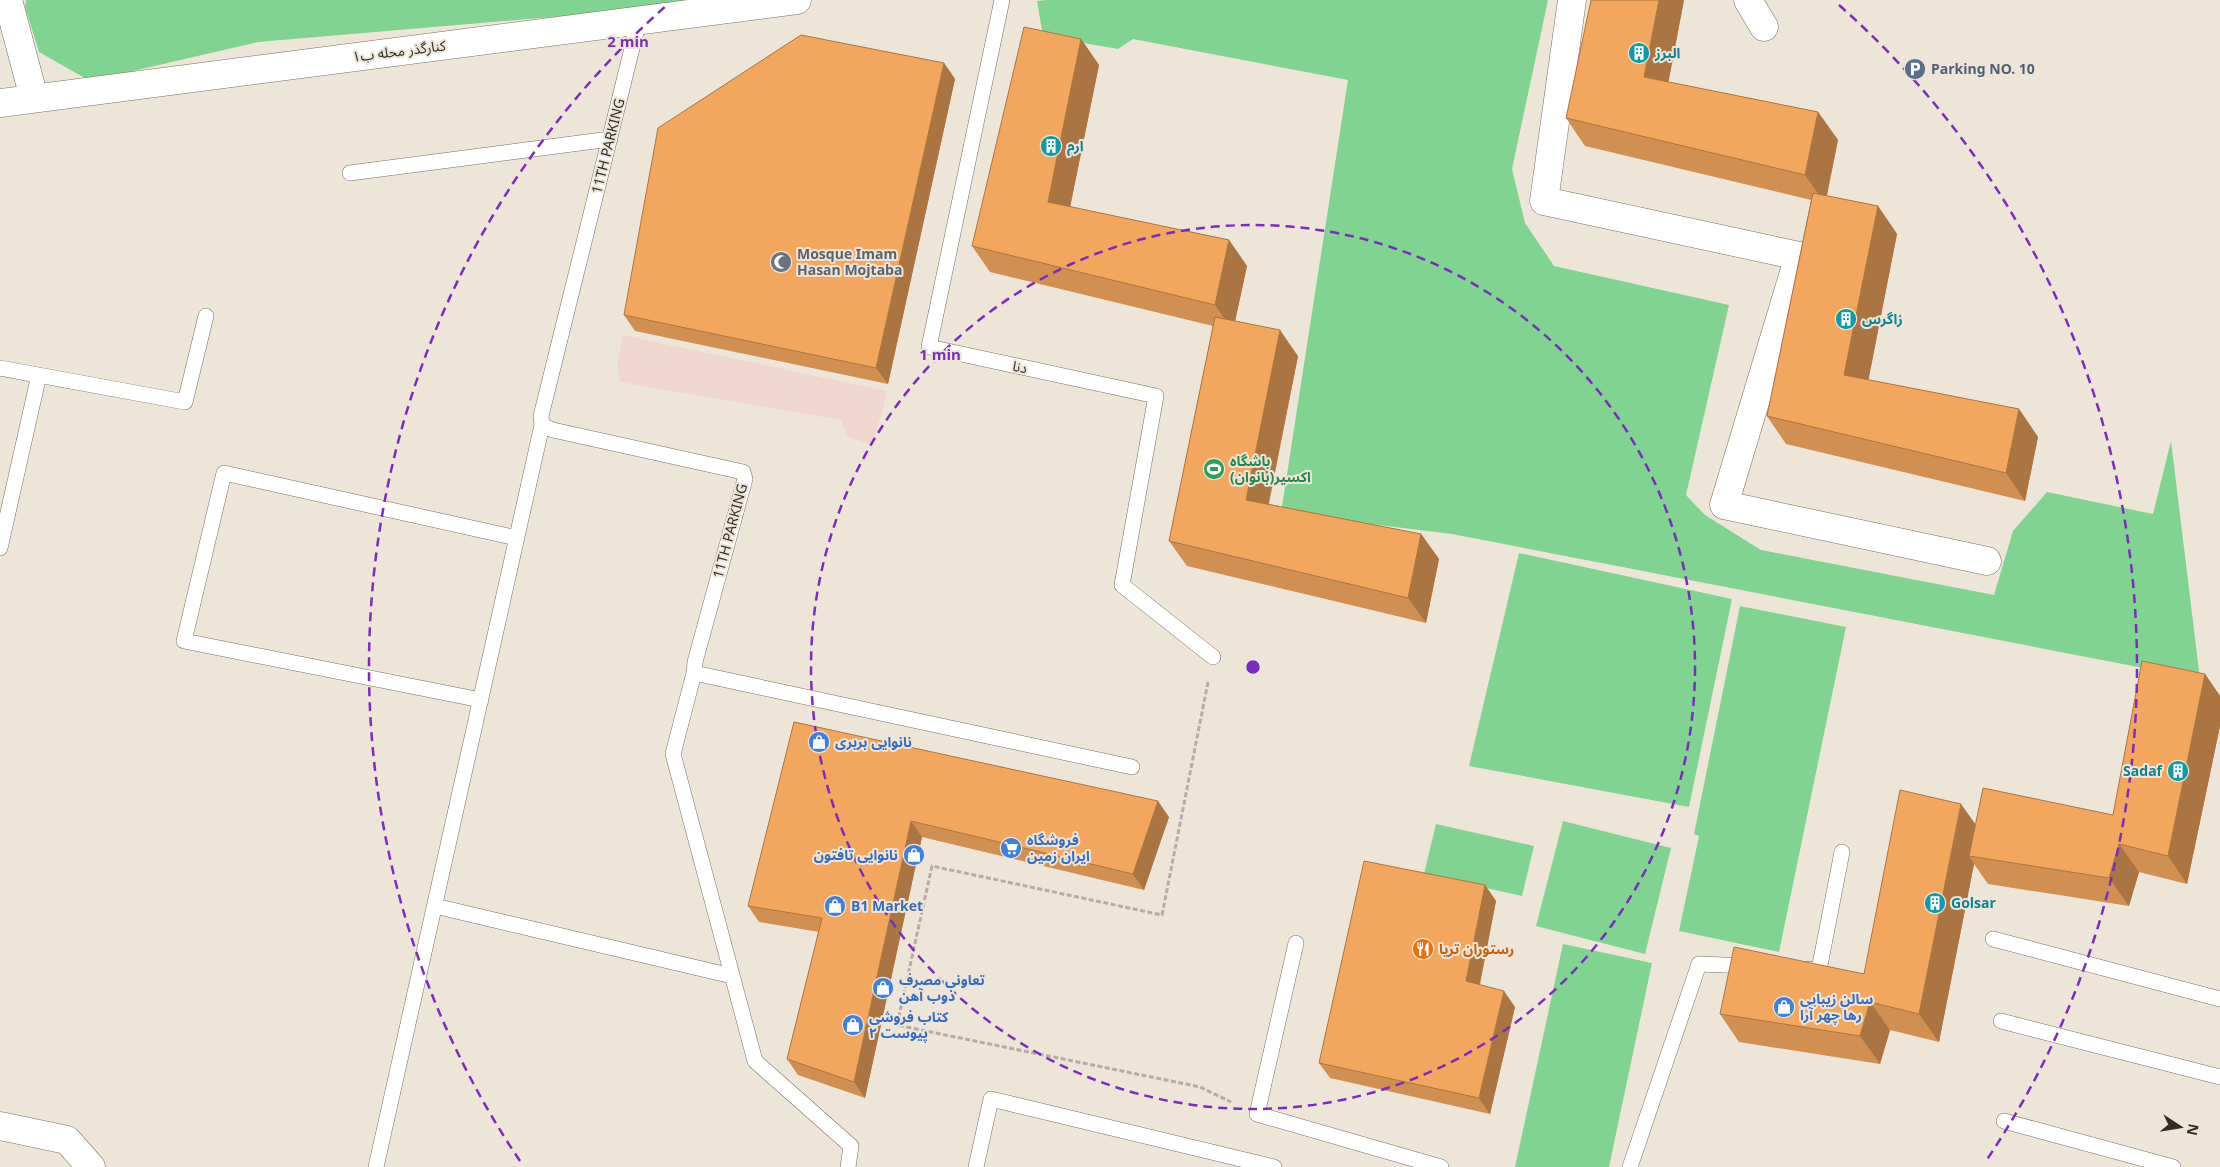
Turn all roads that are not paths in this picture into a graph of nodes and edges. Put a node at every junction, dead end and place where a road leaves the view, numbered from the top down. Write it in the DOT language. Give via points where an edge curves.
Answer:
graph roads {
  1 [pos="8,0"];
  2 [pos="797,0"];
  3 [pos="1002,0"];
  4 [pos="1572,0"];
  5 [pos="1748,0"];
  6 [pos="639,20"];
  7 [pos="1764,27"];
  8 [pos="34,98"];
  9 [pos="0,103"];
  10 [pos="610,139"];
  11 [pos="350,173"];
  12 [pos="206,316"];
  13 [pos="0,368"];
  14 [pos="39,375"];
  15 [pos="542,426"];
  16 [pos="517,538"];
  17 [pos="0,548"];
  18 [pos="1988,561"];
  19 [pos="1213,657"];
  20 [pos="694,673"];
  21 [pos="481,700"];
  22 [pos="1132,767"];
  23 [pos="1842,852"];
  24 [pos="435,906"];
  25 [pos="1994,939"];
  26 [pos="1296,943"];
  27 [pos="1769,967"];
  28 [pos="1789,968"];
  29 [pos="732,976"];
  30 [pos="2220,999"];
  31 [pos="2001,1020"];
  32 [pos="2220,1076"];
  33 [pos="2004,1121"];
  34 [pos="0,1126"];
  35 [pos="91,1167"];
  36 [pos="376,1167"];
  37 [pos="848,1167"];
  38 [pos="976,1167"];
  39 [pos="1274,1167"];
  40 [pos="1441,1167"];
  41 [pos="1630,1167"];
  42 [pos="2173,1167"];
  1 -- 8 [label="street"];
  2 -- 6 [label="street, کنارگذر محله ب۱"];
  3 -- 19 [label="lane, دنا" via="929,347 1156,396 1122,585"];
  4 -- 18 [label="street" via="1544,201 1799,256 1724,505"];
  5 -- 7 [label="street"];
  6 -- 8 [label="street, کنارگذر محله ب۱"];
  6 -- 10 [label="lane, 11TH PARKING"];
  8 -- 9 [label="street, کنارگذر محله ب۱"];
  10 -- 11 [label="lane"];
  10 -- 15 [label="lane, 11TH PARKING" via="541,416"];
  12 -- 14 [label="lane" via="185,402"];
  13 -- 14 [label="lane"];
  14 -- 17 [label="lane"];
  15 -- 16 [label="lane"];
  15 -- 20 [label="lane, 11TH PARKING" via="743,472 745,479"];
  16 -- 21 [label="lane"];
  16 -- 21 [label="lane" via="224,473 184,641"];
  20 -- 22 [label="lane"];
  20 -- 29 [label="lane" via="673,754"];
  21 -- 24 [label="lane"];
  23 -- 28 [label="lane" via="1819,970"];
  24 -- 29 [label="lane"];
  24 -- 36 [label="lane"];
  25 -- 30 [label="lane"];
  26 -- 40 [label="lane" via="1257,1114"];
  27 -- 41 [label="lane" via="1699,964"];
  29 -- 37 [label="lane" via="755,1061 851,1146"];
  31 -- 32 [label="lane"];
  33 -- 42 [label="lane"];
  34 -- 35 [label="street" via="67,1140"];
  38 -- 39 [label="lane" via="992,1099"];
}
